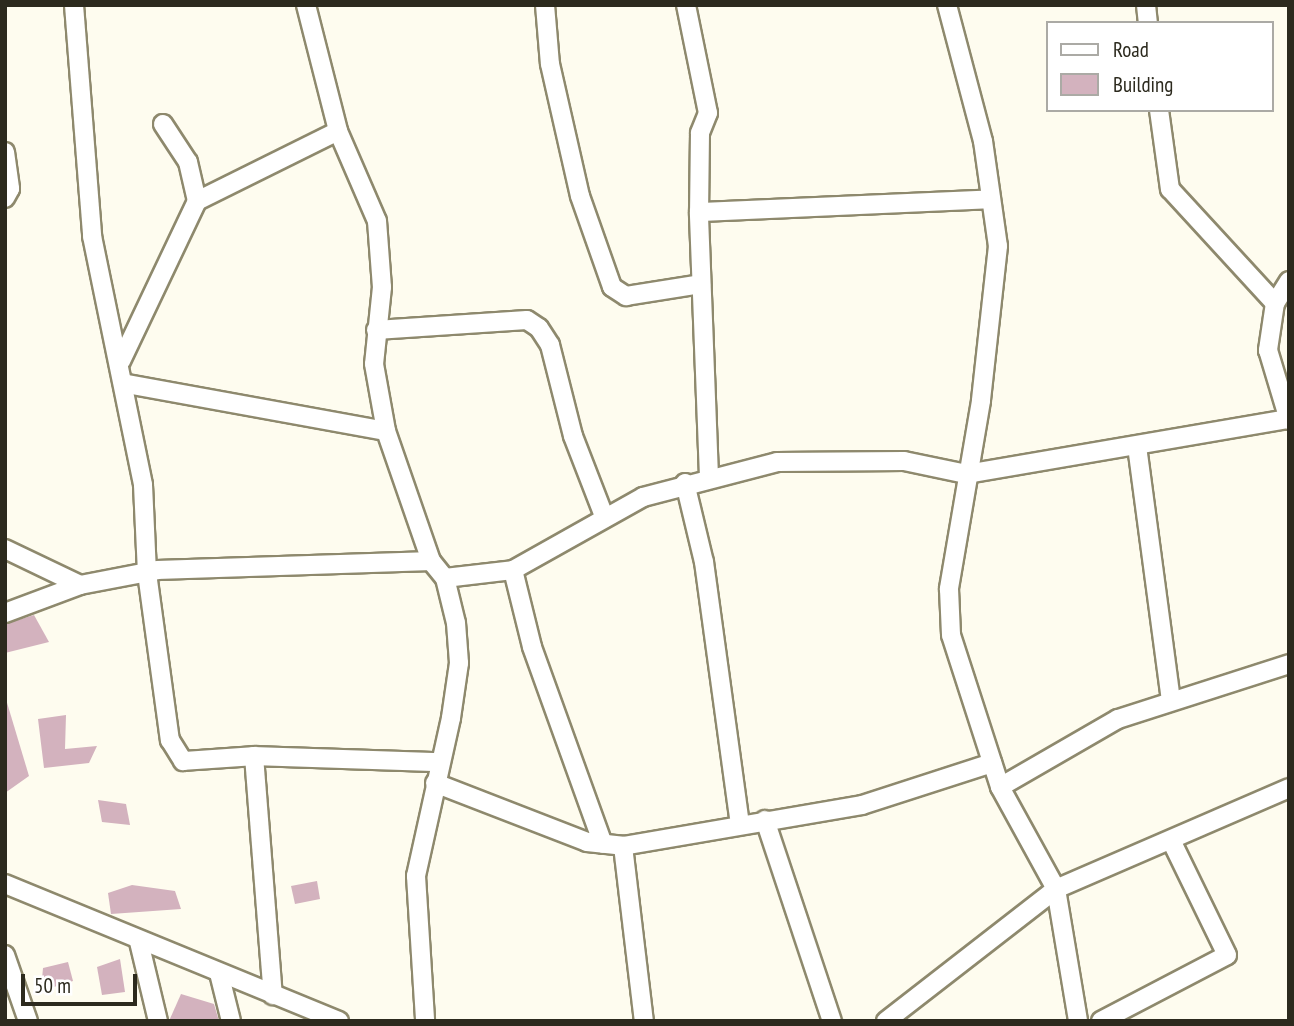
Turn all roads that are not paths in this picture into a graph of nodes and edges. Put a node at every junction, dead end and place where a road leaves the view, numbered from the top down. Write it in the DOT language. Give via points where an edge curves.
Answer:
graph roads {
  1 [pos="75,5"];
  2 [pos="306,5"];
  3 [pos="545,5"];
  4 [pos="686,5"];
  5 [pos="947,5"];
  6 [pos="1159,112"];
  7 [pos="163,124"];
  8 [pos="338,131"];
  9 [pos="5,152"];
  10 [pos="5,198"];
  11 [pos="991,199"];
  12 [pos="197,201"];
  13 [pos="699,212"];
  14 [pos="1289,281"];
  15 [pos="701,284"];
  16 [pos="1275,303"];
  17 [pos="376,330"];
  18 [pos="121,361"];
  19 [pos="127,384"];
  20 [pos="1289,419"];
  21 [pos="386,431"];
  22 [pos="1137,446"];
  23 [pos="966,474"];
  24 [pos="709,477"];
  25 [pos="685,483"];
  26 [pos="604,516"];
  27 [pos="5,549"];
  28 [pos="431,561"];
  29 [pos="513,570"];
  30 [pos="147,573"];
  31 [pos="445,578"];
  32 [pos="80,585"];
  33 [pos="5,613"];
  34 [pos="1289,664"];
  35 [pos="1171,700"];
  36 [pos="254,756"];
  37 [pos="439,762"];
  38 [pos="992,763"];
  39 [pos="435,783"];
  40 [pos="1000,787"];
  41 [pos="1289,788"];
  42 [pos="765,820"];
  43 [pos="740,824"];
  44 [pos="1172,842"];
  45 [pos="603,844"];
  46 [pos="623,846"];
  47 [pos="5,884"];
  48 [pos="1056,889"];
  49 [pos="139,943"];
  50 [pos="5,955"];
  51 [pos="219,973"];
  52 [pos="273,995"];
  53 [pos="28,1021"];
  54 [pos="158,1021"];
  55 [pos="231,1021"];
  56 [pos="339,1021"];
  57 [pos="425,1021"];
  58 [pos="644,1021"];
  59 [pos="832,1021"];
  60 [pos="886,1021"];
  61 [pos="1078,1021"];
  62 [pos="1101,1021"];
  1 -- 18 [label="street" via="92,236"];
  2 -- 8 [label="street"];
  3 -- 15 [label="street" via="550,64 580,195 612,287 626,296"];
  4 -- 13 [label="street" via="709,113 700,133"];
  5 -- 11 [label="street" via="983,141"];
  6 -- 16 [label="street" via="1170,189"];
  7 -- 12 [label="street" via="188,162"];
  8 -- 12 [label="street"];
  8 -- 17 [label="street" via="377,221 382,287"];
  9 -- 10 [label="street" via="10,189"];
  11 -- 13 [label="street"];
  11 -- 23 [label="street" via="999,246 992,322"];
  12 -- 18 [label="street"];
  13 -- 15 [label="street"];
  14 -- 16 [label="street"];
  15 -- 24 [label="street"];
  16 -- 20 [label="street" via="1268,349"];
  17 -- 21 [label="street" via="374,365"];
  17 -- 26 [label="street" via="527,320 539,328 550,345 573,436"];
  18 -- 19 [label="street"];
  19 -- 21 [label="street"];
  19 -- 30 [label="street" via="143,485"];
  20 -- 22 [label="street"];
  21 -- 28 [label="street"];
  22 -- 23 [label="street"];
  22 -- 35 [label="street"];
  23 -- 24 [label="street" via="904,461 821,459"];
  23 -- 38 [label="street" via="949,589 951,635"];
  24 -- 25 [label="street"];
  25 -- 26 [label="street"];
  25 -- 43 [label="street" via="704,562"];
  26 -- 29 [label="street"];
  27 -- 32 [label="street"];
  28 -- 30 [label="street"];
  28 -- 31 [label="street"];
  29 -- 31 [label="street"];
  29 -- 45 [label="street" via="532,647"];
  30 -- 32 [label="street"];
  30 -- 36 [label="street" via="177,758"];
  31 -- 37 [label="street" via="459,663"];
  32 -- 33 [label="street"];
  34 -- 35 [label="street"];
  35 -- 40 [label="street" via="1118,719"];
  36 -- 37 [label="street"];
  36 -- 52 [label="street"];
  37 -- 39 [label="street"];
  38 -- 40 [label="street"];
  38 -- 42 [label="street" via="862,805"];
  39 -- 45 [label="street"];
  39 -- 57 [label="street" via="416,876"];
  40 -- 48 [label="street"];
  41 -- 44 [label="street"];
  42 -- 43 [label="street"];
  42 -- 59 [label="street"];
  43 -- 46 [label="street"];
  44 -- 48 [label="street"];
  44 -- 62 [label="street" via="1227,955"];
  45 -- 46 [label="street"];
  46 -- 58 [label="street"];
  47 -- 49 [label="street"];
  48 -- 60 [label="street"];
  48 -- 61 [label="street"];
  49 -- 51 [label="street"];
  49 -- 54 [label="street"];
  50 -- 53 [label="street"];
  51 -- 52 [label="street"];
  51 -- 55 [label="street"];
  52 -- 56 [label="street"];
}
